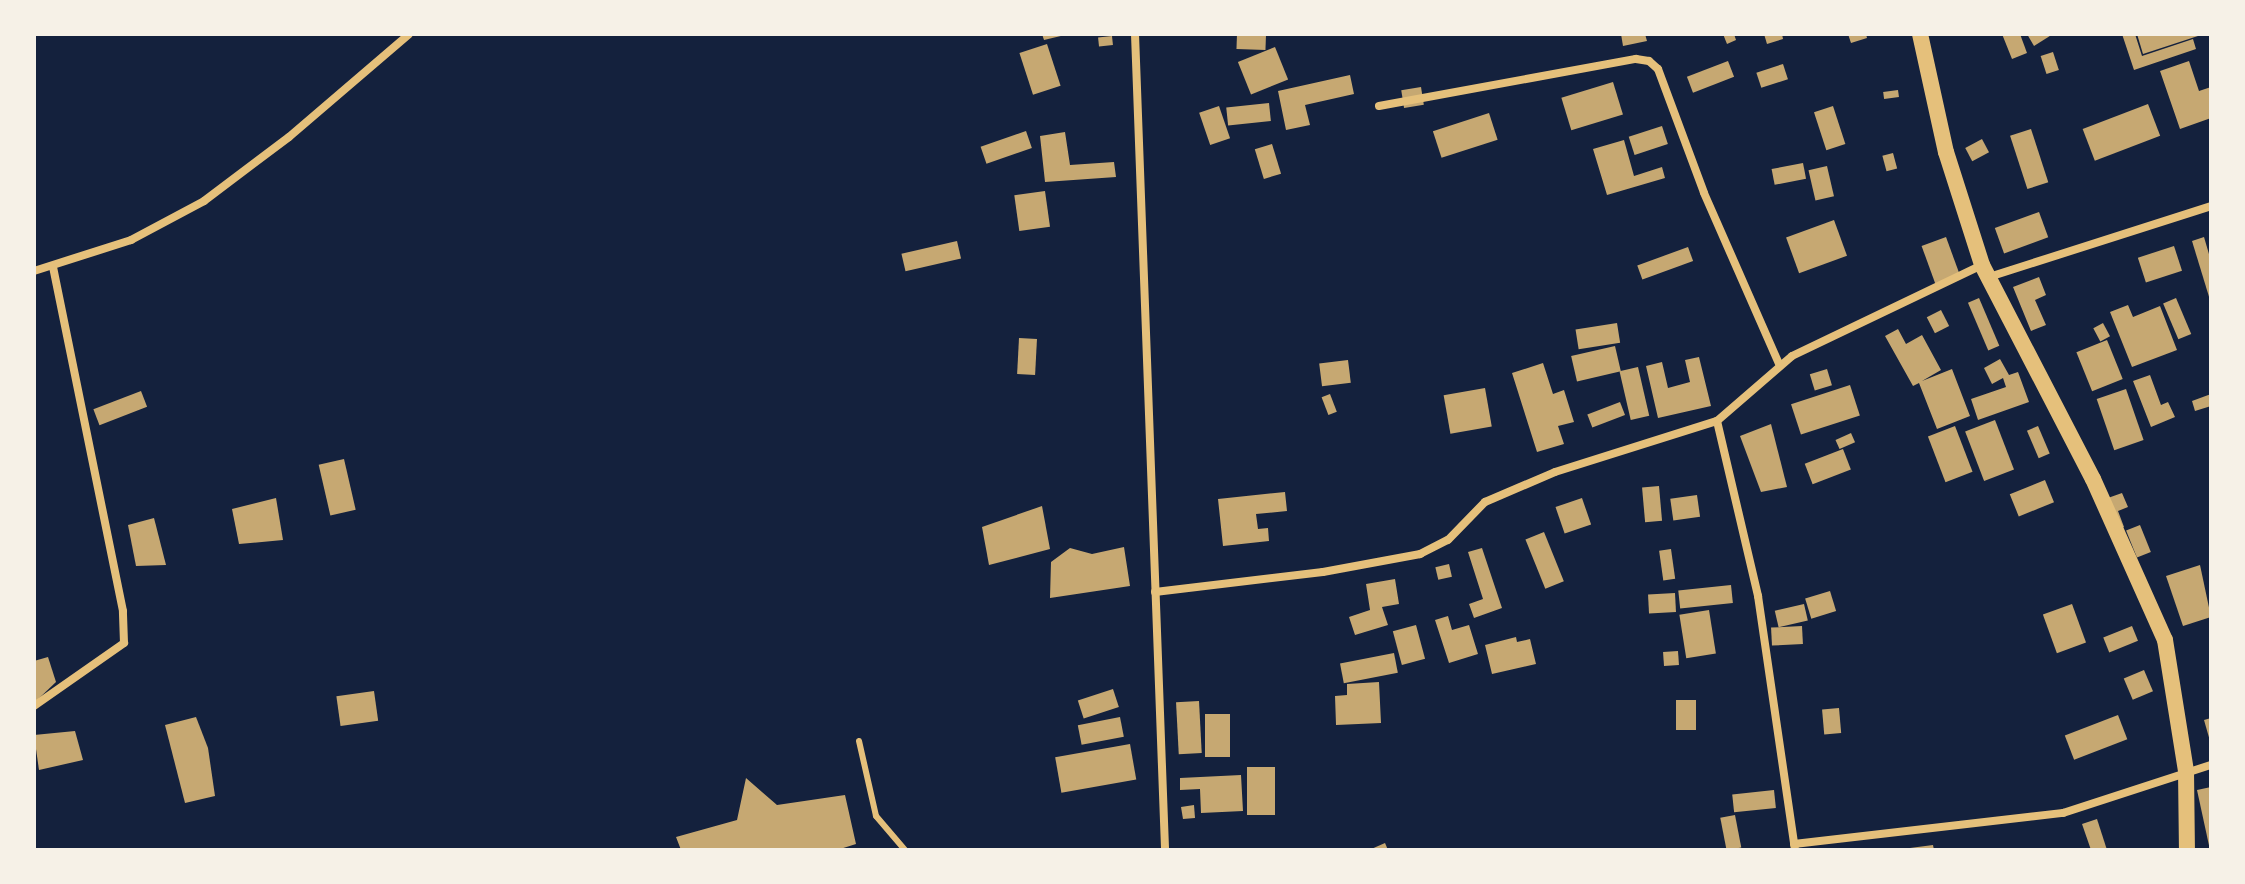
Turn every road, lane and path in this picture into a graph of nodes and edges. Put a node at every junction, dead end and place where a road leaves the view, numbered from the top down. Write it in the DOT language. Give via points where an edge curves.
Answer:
graph roads {
  1 [pos="409,34"];
  2 [pos="1135,34"];
  3 [pos="1920,34"];
  4 [pos="1379,106"];
  5 [pos="2211,206"];
  6 [pos="53,267"];
  7 [pos="34,271"];
  8 [pos="1986,271"];
  9 [pos="1779,364"];
  10 [pos="1717,421"];
  11 [pos="1155,592"];
  12 [pos="34,706"];
  13 [pos="859,741"];
  14 [pos="2211,765"];
  15 [pos="2186,771"];
  16 [pos="1794,847"];
  17 [pos="905,850"];
  18 [pos="1165,850"];
  19 [pos="2187,850"];
  1 -- 6 [label="street" via="204,201 131,240"];
  2 -- 11 [label="street"];
  3 -- 8 [label="main road" via="1946,152"];
  4 -- 9 [label="street" via="1636,59 1649,61 1658,69 1704,193"];
  5 -- 8 [label="street"];
  6 -- 7 [label="street"];
  6 -- 12 [label="street" via="125,630 124,643 112,656"];
  8 -- 9 [label="street"];
  8 -- 15 [label="main road" via="2153,609 2175,680"];
  9 -- 10 [label="street"];
  10 -- 11 [label="street" via="1555,472 1495,498 1477,508 1448,540 1420,554 1323,572"];
  10 -- 16 [label="street" via="1756,583"];
  11 -- 18 [label="street"];
  13 -- 17 [label="lane" via="876,816"];
  14 -- 15 [label="street"];
  15 -- 16 [label="street" via="2063,813"];
  15 -- 19 [label="main road"];
}
